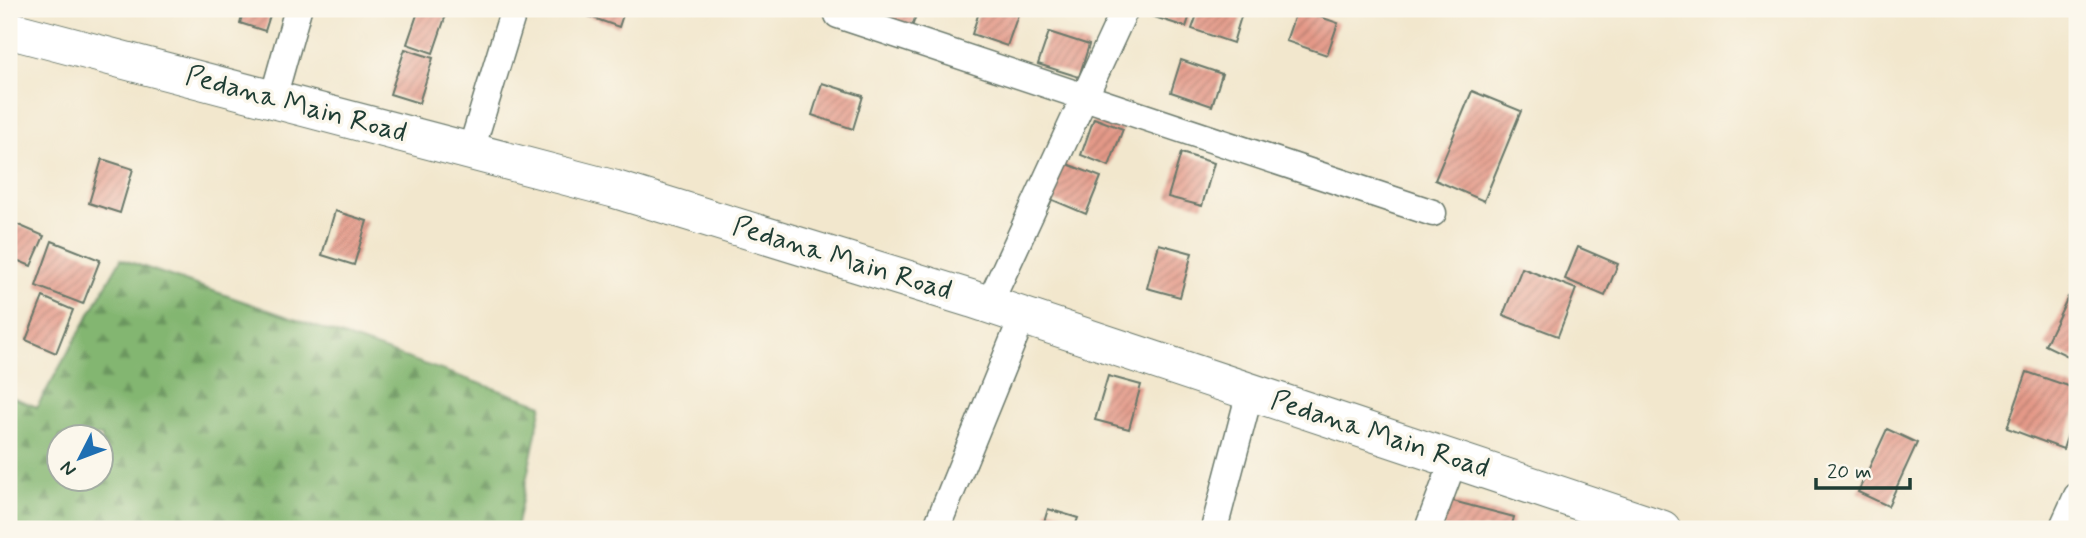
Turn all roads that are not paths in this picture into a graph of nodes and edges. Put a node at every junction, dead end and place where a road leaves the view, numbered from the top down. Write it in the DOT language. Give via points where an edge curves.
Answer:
graph roads {
  1 [pos="298,9"];
  2 [pos="514,9"];
  3 [pos="1125,9"];
  4 [pos="838,15"];
  5 [pos="9,30"];
  6 [pos="273,98"];
  7 [pos="1084,98"];
  8 [pos="471,150"];
  9 [pos="1433,213"];
  10 [pos="989,304"];
  11 [pos="1023,316"];
  12 [pos="1250,392"];
  13 [pos="1454,460"];
  14 [pos="2077,496"];
  15 [pos="936,529"];
  16 [pos="1214,529"];
  17 [pos="1428,529"];
  18 [pos="1662,529"];
  19 [pos="2062,529"];
  1 -- 6 [label="street"];
  2 -- 8 [label="street"];
  3 -- 7 [label="street"];
  4 -- 7 [label="street"];
  5 -- 6 [label="main road, Pedana Main Road"];
  6 -- 8 [label="main road, Pedana Main Road"];
  7 -- 9 [label="street"];
  7 -- 10 [label="street"];
  8 -- 10 [label="main road, Pedana Main Road"];
  10 -- 11 [label="main road, Pedana Main Road"];
  11 -- 12 [label="main road, Pedana Main Road"];
  11 -- 15 [label="street"];
  12 -- 13 [label="main road, Pedana Main Road"];
  12 -- 16 [label="street"];
  13 -- 17 [label="street"];
  13 -- 18 [label="main road, Pedana Main Road"];
  14 -- 19 [label="street"];
}
